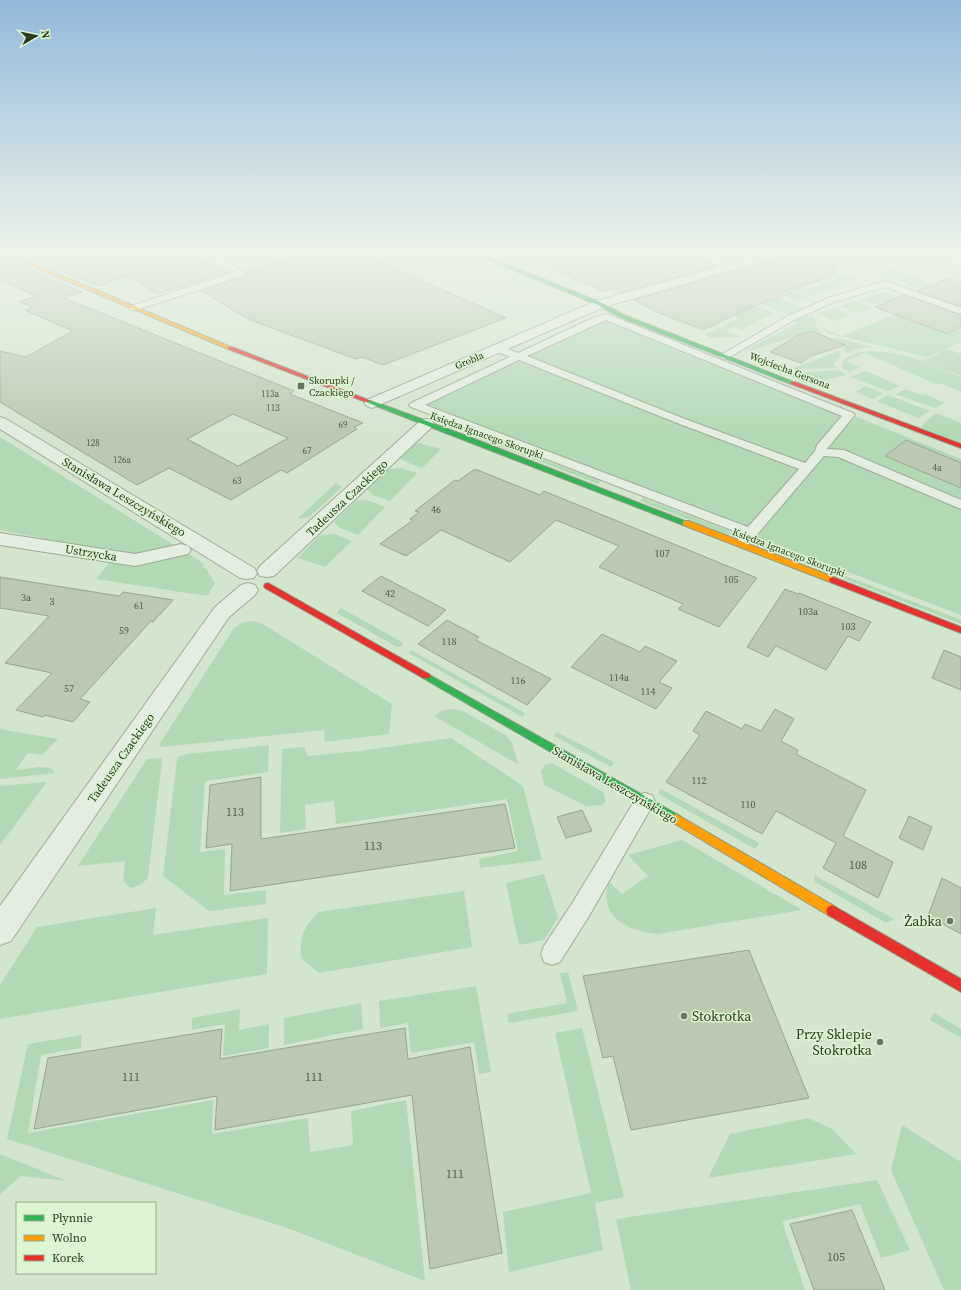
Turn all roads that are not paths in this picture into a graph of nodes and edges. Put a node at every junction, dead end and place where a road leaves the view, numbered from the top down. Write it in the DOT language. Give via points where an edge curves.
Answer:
graph roads {
  1 [pos="151,315"];
  2 [pos="574,315"];
  3 [pos="621,315"];
  4 [pos="796,315"];
  5 [pos="497,348"];
  6 [pos="724,356"];
  7 [pos="520,357"];
  8 [pos="372,403"];
  9 [pos="0,422"];
  10 [pos="426,424"];
  11 [pos="961,446"];
  12 [pos="821,452"];
  13 [pos="808,468"];
  14 [pos="961,506"];
  15 [pos="751,532"];
  16 [pos="0,539"];
  17 [pos="740,545"];
  18 [pos="181,550"];
  19 [pos="268,579"];
  20 [pos="248,581"];
  21 [pos="961,630"];
  22 [pos="645,801"];
  23 [pos="0,931"];
  24 [pos="552,954"];
  25 [pos="961,986"];
  1 -- 8 [label="street, Księdza Ignacego Skorupki"];
  2 -- 5 [label="street, Grobla"];
  3 -- 6 [label="street, Wojciecha Gersona"];
  4 -- 6 [label="lane"];
  5 -- 7 [label="lane"];
  5 -- 8 [label="street, Grobla"];
  6 -- 11 [label="street, Wojciecha Gersona"];
  7 -- 12 [label="lane" via="598,319 607,318 850,416 821,448"];
  7 -- 13 [label="lane"];
  7 -- 15 [label="lane" via="415,405"];
  8 -- 10 [label="street, Księdza Ignacego Skorupki"];
  9 -- 20 [label="street, Stanisława Leszczyńskiego"];
  10 -- 17 [label="street, Księdza Ignacego Skorupki"];
  10 -- 19 [label="street, Tadeusza Czackiego"];
  12 -- 13 [label="lane"];
  12 -- 14 [label="lane" via="840,453"];
  13 -- 15 [label="lane"];
  15 -- 17 [label="lane"];
  16 -- 18 [label="street, Ustrzycka" via="135,560"];
  17 -- 21 [label="street, Księdza Ignacego Skorupki"];
  19 -- 20 [label="street" via="258,590"];
  19 -- 22 [label="street, Stanisława Leszczyńskiego"];
  20 -- 23 [label="street, Tadeusza Czackiego" via="222,612"];
  22 -- 24 [label="lane" via="582,909"];
  22 -- 25 [label="street, Stanisława Leszczyńskiego"];
}
